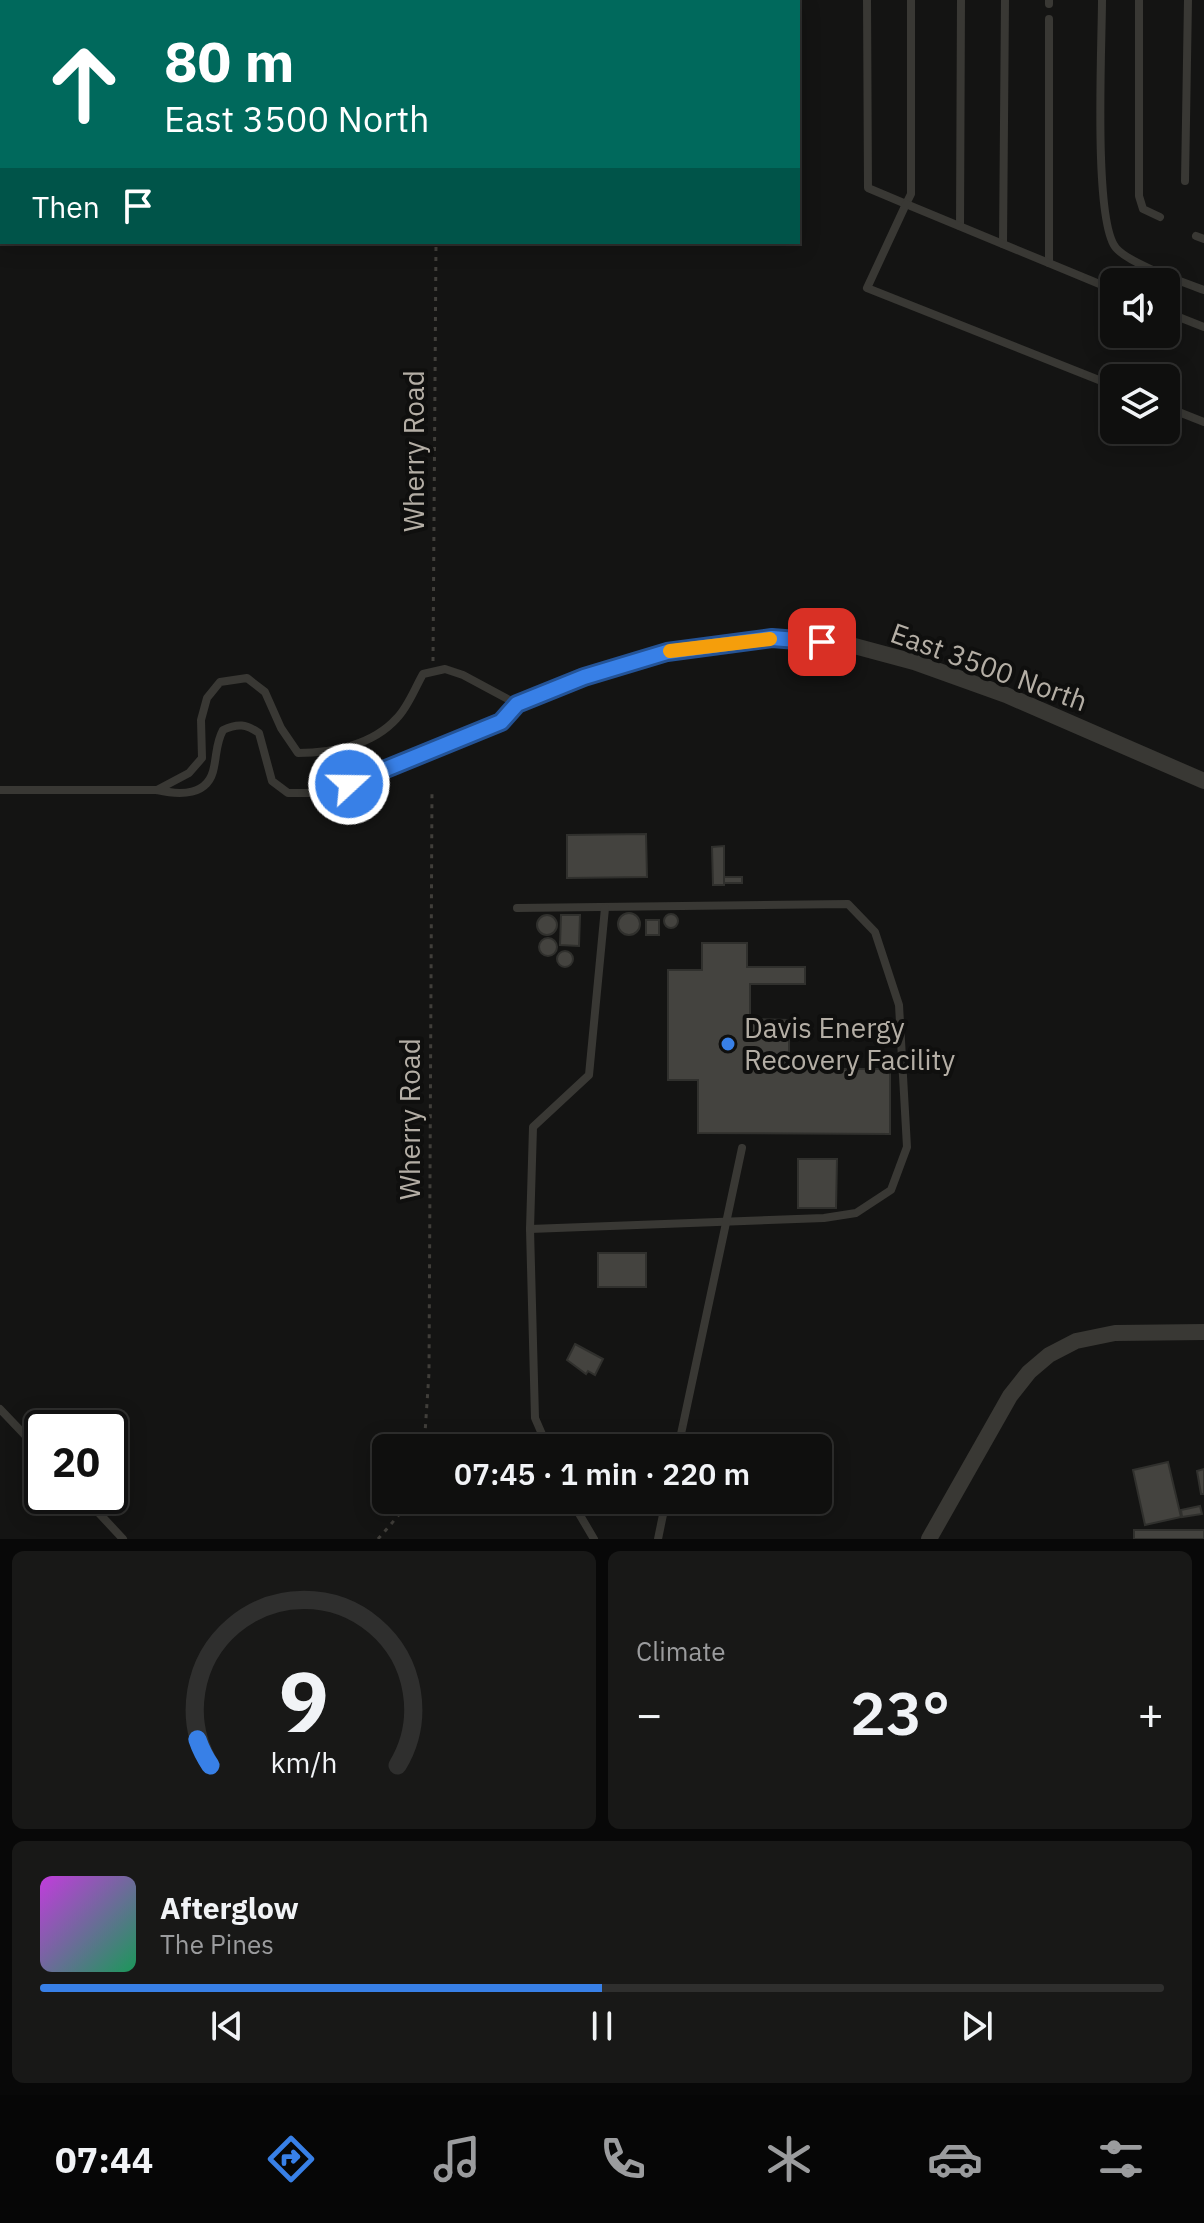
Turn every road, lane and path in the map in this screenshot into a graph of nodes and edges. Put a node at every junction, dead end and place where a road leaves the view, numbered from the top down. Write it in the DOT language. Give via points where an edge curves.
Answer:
graph roads {
  1 [pos="867,0"];
  2 [pos="911,0"];
  3 [pos="961,0"];
  4 [pos="1005,0"];
  5 [pos="1102,0"];
  6 [pos="1139,0"];
  7 [pos="1188,0"];
  8 [pos="1049,19"];
  9 [pos="1185,181"];
  10 [pos="906,204"];
  11 [pos="1160,217"];
  12 [pos="960,226"];
  13 [pos="436,244"];
  14 [pos="1003,244"];
  15 [pos="1049,263"];
  16 [pos="1100,284"];
  17 [pos="1204,290"];
  18 [pos="1180,318"];
  19 [pos="1204,327"];
  20 [pos="1100,380"];
  21 [pos="1180,413"];
  22 [pos="1204,422"];
  23 [pos="433,661"];
  24 [pos="517,704"];
  25 [pos="1204,781"];
  26 [pos="0,790"];
  27 [pos="157,790"];
  28 [pos="432,790"];
  29 [pos="517,908"];
  30 [pos="605,908"];
  31 [pos="742,1148"];
  32 [pos="728,1222"];
  33 [pos="530,1229"];
  34 [pos="1204,1332"];
  35 [pos="0,1409"];
  36 [pos="24,1434"];
  37 [pos="425,1434"];
  38 [pos="542,1434"];
  39 [pos="681,1434"];
  40 [pos="100,1514"];
  41 [pos="399,1514"];
  42 [pos="579,1514"];
  43 [pos="663,1514"];
  44 [pos="123,1539"];
  45 [pos="378,1539"];
  46 [pos="594,1539"];
  47 [pos="658,1539"];
  48 [pos="929,1539"];
  1 -- 10 [label="lane" via="868,188"];
  2 -- 10 [label="lane" via="911,194"];
  3 -- 12 [label="lane"];
  4 -- 14 [label="lane"];
  5 -- 17 [label="lane" via="1105,222 1116,248"];
  6 -- 11 [label="lane" via="1139,196 1143,209"];
  7 -- 9 [label="lane"];
  8 -- 15 [label="lane"];
  10 -- 12 [label="lane"];
  10 -- 20 [label="lane" via="867,288"];
  12 -- 14 [label="lane"];
  13 -- 23 [label="path, Wherry Road"];
  14 -- 15 [label="lane"];
  15 -- 16 [label="lane"];
  18 -- 19 [label="lane"];
  21 -- 22 [label="lane"];
  24 -- 25 [label="street, East 3500 North" via="667,652 772,638 847,644 1006,695"];
  24 -- 27 [label="lane" via="501,722 317,793 288,793 272,781 259,733 235,725 223,730 214,771 200,790 180,795"];
  24 -- 27 [label="lane" via="445,669 423,674 398,717 374,737 327,753 298,753 265,692 247,678 220,682 207,698 201,720 202,758 189,773"];
  26 -- 27 [label="lane"];
  28 -- 37 [label="path, Wherry Road"];
  29 -- 30 [label="lane"];
  30 -- 32 [label="lane" via="848,904 875,932 899,1005 907,1147 891,1190 856,1213"];
  30 -- 33 [label="lane" via="589,1075 533,1127"];
  31 -- 32 [label="lane"];
  32 -- 33 [label="lane"];
  32 -- 39 [label="lane"];
  33 -- 38 [label="lane" via="535,1418"];
  34 -- 48 [label="street" via="1115,1333 1076,1341 1049,1355 1010,1396"];
  35 -- 36 [label="lane"];
  40 -- 44 [label="lane"];
  41 -- 45 [label="path"];
  42 -- 46 [label="lane"];
  43 -- 47 [label="lane"];
}
